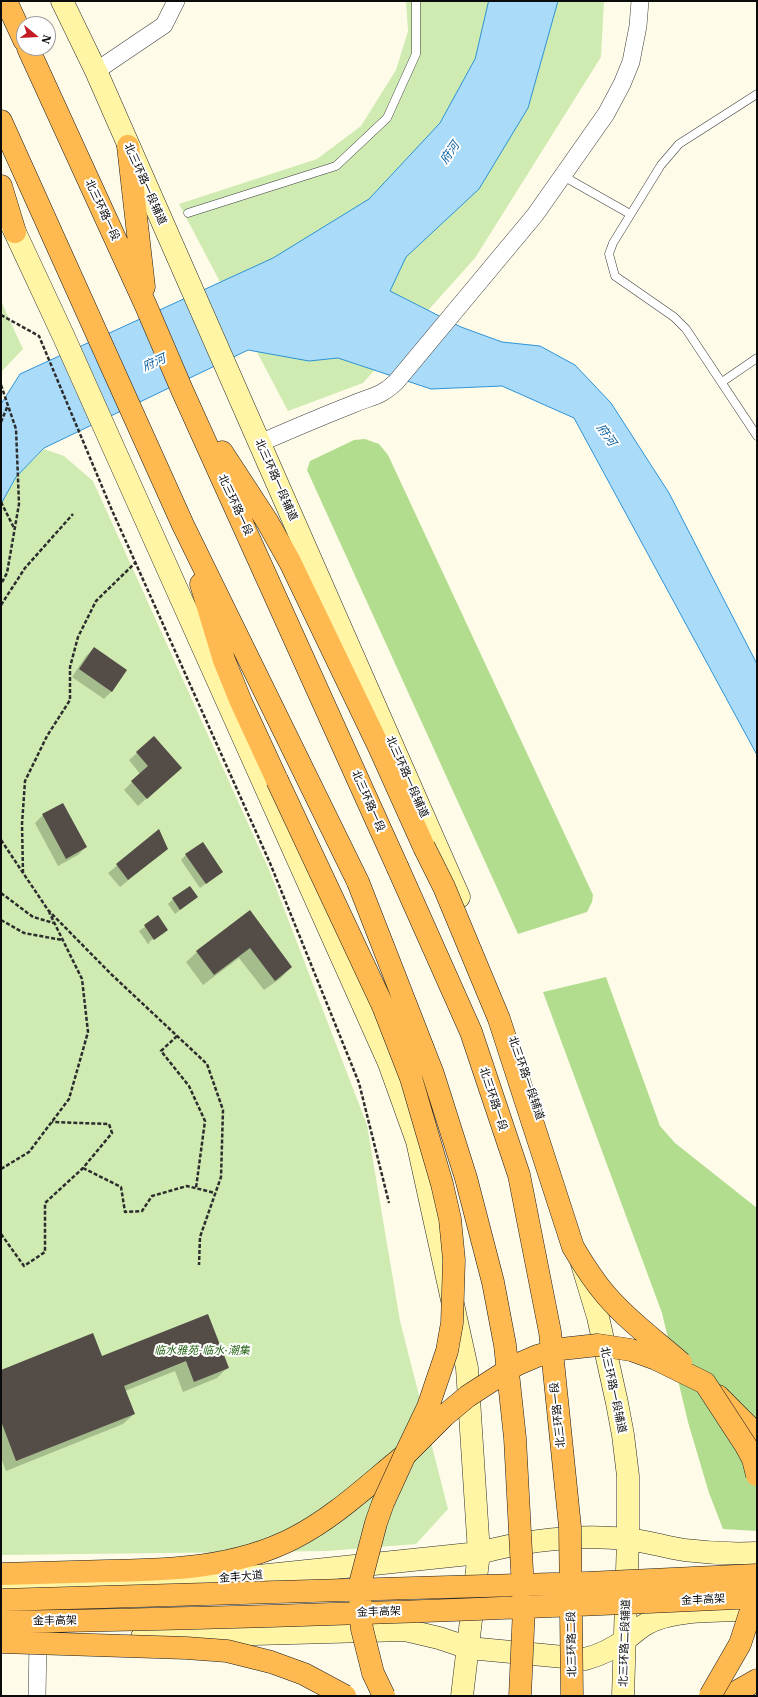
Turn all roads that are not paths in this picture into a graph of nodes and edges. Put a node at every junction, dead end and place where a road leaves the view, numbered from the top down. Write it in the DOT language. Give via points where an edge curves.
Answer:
graph roads {
  1 [pos="6,1"];
  2 [pos="62,1"];
  3 [pos="176,1"];
  4 [pos="416,1"];
  5 [pos="640,1"];
  6 [pos="16,23"];
  7 [pos="32,56"];
  8 [pos="96,71"];
  9 [pos="757,94"];
  10 [pos="1,121"];
  11 [pos="128,146"];
  12 [pos="563,176"];
  13 [pos="1,186"];
  14 [pos="1,202"];
  15 [pos="188,213"];
  16 [pos="630,214"];
  17 [pos="15,232"];
  18 [pos="146,306"];
  19 [pos="757,358"];
  20 [pos="722,382"];
  21 [pos="182,390"];
  22 [pos="757,436"];
  23 [pos="260,443"];
  24 [pos="183,525"];
  25 [pos="705,1383"];
  26 [pos="757,1435"];
  27 [pos="405,1455"];
  28 [pos="757,1475"];
  29 [pos="628,1539"];
  30 [pos="479,1554"];
  31 [pos="757,1554"];
  32 [pos="1,1574"];
  33 [pos="757,1575"];
  34 [pos="1,1588"];
  35 [pos="626,1590"];
  36 [pos="757,1592"];
  37 [pos="571,1593"];
  38 [pos="757,1597"];
  39 [pos="1,1600"];
  40 [pos="757,1610"];
  41 [pos="1,1622"];
  42 [pos="38,1640"];
  43 [pos="625,1640"];
  44 [pos="1,1642"];
  45 [pos="469,1648"];
  46 [pos="757,1680"];
  47 [pos="37,1696"];
  48 [pos="345,1696"];
  49 [pos="384,1696"];
  50 [pos="462,1696"];
  51 [pos="520,1696"];
  52 [pos="572,1696"];
  53 [pos="623,1696"];
  54 [pos="710,1696"];
  55 [pos="729,1696"];
  1 -- 6 [label="highway"];
  2 -- 8 [label="main road, 北三环路一段辅道"];
  3 -- 8 [label="street" via="164,25"];
  4 -- 15 [label="lane" via="416,54 387,118 336,166"];
  5 -- 12 [label="street" via="631,62 622,84 606,114"];
  7 -- 18 [label="highway, 北三环路一段"];
  8 -- 11 [label="main road, 北三环路一段辅道"];
  9 -- 16 [label="lane" via="720,116 673,150 660,165"];
  10 -- 24 [label="highway"];
  11 -- 18 [label="highway"];
  11 -- 23 [label="main road, 北三环路一段辅道"];
  12 -- 16 [label="lane"];
  12 -- 23 [label="street" via="535,215 386,392"];
  13 -- 17 [label="highway"];
  14 -- 17 [label="main road"];
  16 -- 20 [label="lane" via="609,254 615,276 674,317 686,329"];
  17 -- 30 [label="main road" via="385,1056 417,1141 467,1368"];
  18 -- 21 [label="highway, 北三环路一段"];
  19 -- 20 [label="lane"];
  20 -- 22 [label="lane"];
  21 -- 25 [label="highway, bridge" via="267,521 290,562 444,887 499,1019 573,1247 588,1273 617,1307"];
  21 -- 37 [label="highway, 北三环路一段, bridge" via="471,1032 519,1175 550,1332 570,1527"];
  23 -- 29 [label="main road, 北三环路一段辅道" via="444,860 497,990 544,1132 598,1318 623,1435 628,1476"];
  24 -- 27 [label="highway, bridge" via="224,660 382,1006 424,1117 442,1184 450,1219 454,1260 452,1323 447,1351 428,1407"];
  24 -- 51 [label="highway, bridge" via="358,882 433,1074 466,1178 493,1282 505,1345 515,1438 523,1594"];
  25 -- 26 [label="highway, bridge"];
  25 -- 27 [label="highway, bridge" via="631,1350 598,1345 561,1349 516,1365 487,1383 444,1416"];
  25 -- 28 [label="highway, bridge" via="746,1446"];
  27 -- 32 [label="highway" via="359,1494 311,1529 293,1539 252,1554 201,1566 132,1571"];
  27 -- 49 [label="highway, bridge" via="376,1523 361,1580 362,1629 373,1673"];
  29 -- 30 [label="main road, 金丰大道" via="591,1536 545,1539 505,1546"];
  29 -- 31 [label="main road, 金丰大道" via="683,1550"];
  29 -- 35 [label="main road, 北三环路一段辅道"];
  30 -- 34 [label="main road, 金丰大道" via="230,1579"];
  30 -- 45 [label="main road"];
  33 -- 39 [label="highway, 金丰高架, bridge" via="587,1583"];
  35 -- 43 [label="main road, 北三环路二段辅道"];
  36 -- 54 [label="highway, bridge" via="740,1644"];
  37 -- 52 [label="highway, 北三环路二段, bridge"];
  38 -- 41 [label="highway, 金丰高架, bridge" via="157,1620"];
  40 -- 43 [label="main road" via="685,1612 646,1624"];
  42 -- 44 [label="main road"];
  42 -- 45 [label="main road" via="405,1630"];
  42 -- 47 [label="street"];
  43 -- 45 [label="main road" via="601,1655 585,1659"];
  43 -- 53 [label="main road, 北三环路二段辅道"];
  44 -- 48 [label="highway, bridge" via="226,1651 271,1662 304,1674"];
  45 -- 50 [label="main road"];
  46 -- 55 [label="highway"];
}
